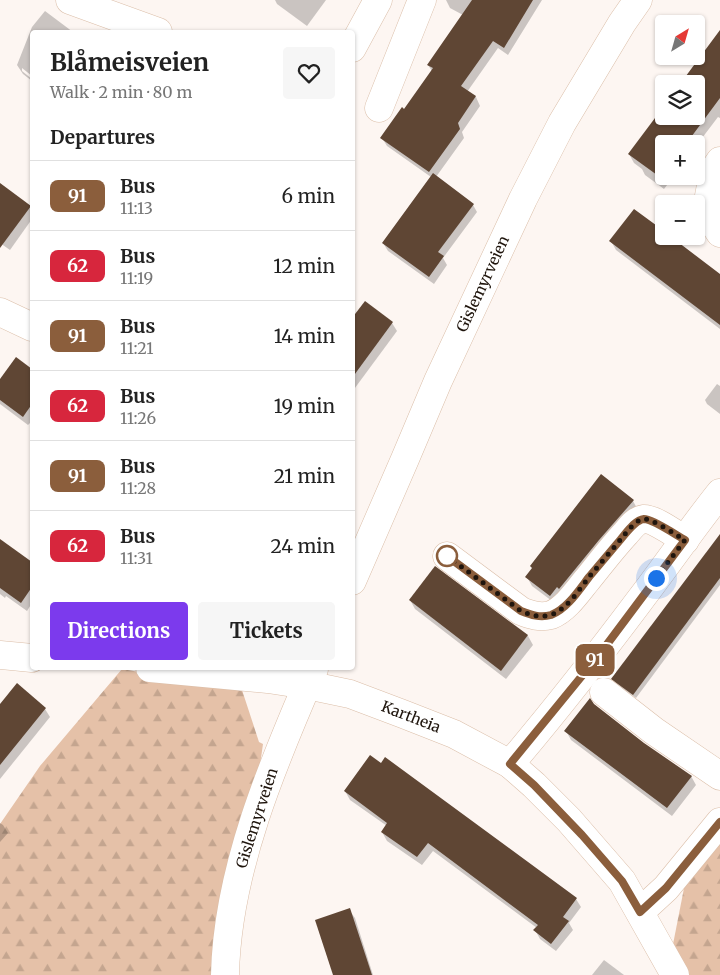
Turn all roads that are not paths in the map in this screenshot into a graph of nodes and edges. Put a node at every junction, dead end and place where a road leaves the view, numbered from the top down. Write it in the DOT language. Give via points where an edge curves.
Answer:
graph roads {
  1 [pos="70,0"];
  2 [pos="378,0"];
  3 [pos="422,0"];
  4 [pos="638,0"];
  5 [pos="152,30"];
  6 [pos="355,42"];
  7 [pos="379,108"];
  8 [pos="720,161"];
  9 [pos="720,233"];
  10 [pos="0,312"];
  11 [pos="30,326"];
  12 [pos="720,493"];
  13 [pos="685,540"];
  14 [pos="447,556"];
  15 [pos="355,574"];
  16 [pos="0,655"];
  17 [pos="30,658"];
  18 [pos="172,670"];
  19 [pos="311,676"];
  20 [pos="604,692"];
  21 [pos="510,764"];
  22 [pos="720,776"];
  23 [pos="720,822"];
  24 [pos="640,912"];
  25 [pos="225,975"];
  26 [pos="675,975"];
  1 -- 5 [label="street"];
  2 -- 6 [label="street"];
  3 -- 7 [label="street"];
  4 -- 15 [label="street, Gislemyrveien" via="562,123 523,199 438,381"];
  8 -- 9 [label="street" via="714,170 708,196 710,219"];
  10 -- 11 [label="street"];
  12 -- 13 [label="street"];
  13 -- 14 [label="street" via="649,519 641,519 563,608 543,616 521,611"];
  13 -- 21 [label="street" via="599,655"];
  16 -- 17 [label="street"];
  18 -- 19 [label="street, Kartheia" via="250,677"];
  19 -- 21 [label="street, Kartheia" via="454,734"];
  19 -- 25 [label="street, Gislemyrveien" via="266,785 240,866 228,932"];
  20 -- 22 [label="street"];
  21 -- 24 [label="street, Kartheia" via="582,835 622,881"];
  23 -- 24 [label="street" via="666,888"];
  24 -- 26 [label="street, Kartheia"];
}
